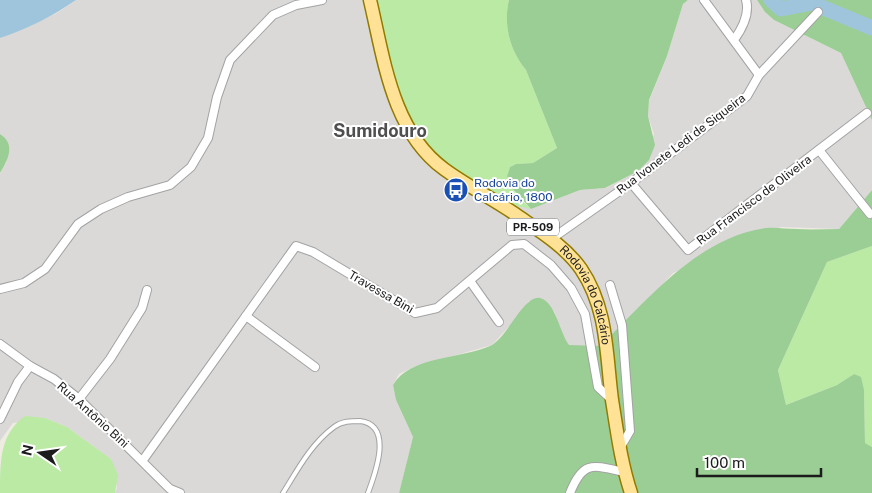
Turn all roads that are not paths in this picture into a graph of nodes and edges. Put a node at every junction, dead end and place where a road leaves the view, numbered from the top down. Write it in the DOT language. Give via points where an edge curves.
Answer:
graph roads {
  1 [pos="322,0"];
  2 [pos="370,0"];
  3 [pos="704,0"];
  4 [pos="746,0"];
  5 [pos="818,12"];
  6 [pos="734,40"];
  7 [pos="759,75"];
  8 [pos="866,112"];
  9 [pos="819,150"];
  10 [pos="631,183"];
  11 [pos="870,214"];
  12 [pos="550,240"];
  13 [pos="470,281"];
  14 [pos="610,285"];
  15 [pos="0,289"];
  16 [pos="147,290"];
  17 [pos="246,316"];
  18 [pos="500,322"];
  19 [pos="0,344"];
  20 [pos="30,366"];
  21 [pos="315,367"];
  22 [pos="79,399"];
  23 [pos="612,400"];
  24 [pos="0,419"];
  25 [pos="620,448"];
  26 [pos="142,460"];
  27 [pos="624,472"];
  28 [pos="180,493"];
  29 [pos="283,493"];
  30 [pos="368,493"];
  31 [pos="570,493"];
  32 [pos="630,493"];
  1 -- 15 [label="street" via="296,5 272,15 230,60 208,138 191,167 170,185 101,209 78,224 45,269 24,282"];
  2 -- 12 [label="main road, Rodovia do Calcário / PR-509" via="394,99 423,148 444,169 497,201"];
  3 -- 6 [label="street"];
  4 -- 6 [label="street" via="748,6 742,28"];
  5 -- 7 [label="street, Rua Ivonete Ledi de Siqueira"];
  6 -- 7 [label="street"];
  7 -- 10 [label="street, Rua Ivonete Ledi de Siqueira" via="747,96"];
  8 -- 9 [label="street, Rua Francisco de Oliveira"];
  9 -- 10 [label="street, Rua Francisco de Oliveira" via="688,250"];
  9 -- 11 [label="street, Rua Francisco de Oliveira"];
  10 -- 12 [label="street, Rua Ivonete Ledi de Siqueira"];
  12 -- 23 [label="main road, Rodovia do Calcário / PR-509" via="564,250 581,270 603,316"];
  13 -- 17 [label="street, Travessa Bini" via="437,308 415,313 313,252 296,246"];
  13 -- 18 [label="street"];
  13 -- 23 [label="street, Travessa Bini" via="512,245 524,244 551,265 571,288 585,314 598,387"];
  14 -- 25 [label="street" via="622,325 630,431"];
  16 -- 22 [label="street" via="142,308 110,359"];
  17 -- 21 [label="street"];
  17 -- 26 [label="street, Travessa Bini"];
  19 -- 20 [label="street, Rua Antônio Bini"];
  20 -- 22 [label="street, Rua Antônio Bini"];
  20 -- 24 [label="street" via="18,382"];
  22 -- 26 [label="street, Rua Antônio Bini"];
  23 -- 25 [label="main road, Rodovia do Calcário / PR-509"];
  25 -- 27 [label="main road, Rodovia do Calcário / PR-509"];
  26 -- 28 [label="street, Rua Antônio Bini" via="170,489"];
  27 -- 31 [label="street" via="594,466 586,468 580,472"];
  27 -- 32 [label="main road, Rodovia do Calcário / PR-509"];
  29 -- 30 [label="lane" via="311,448 336,426 350,420 365,422 381,441 377,469"];
}
